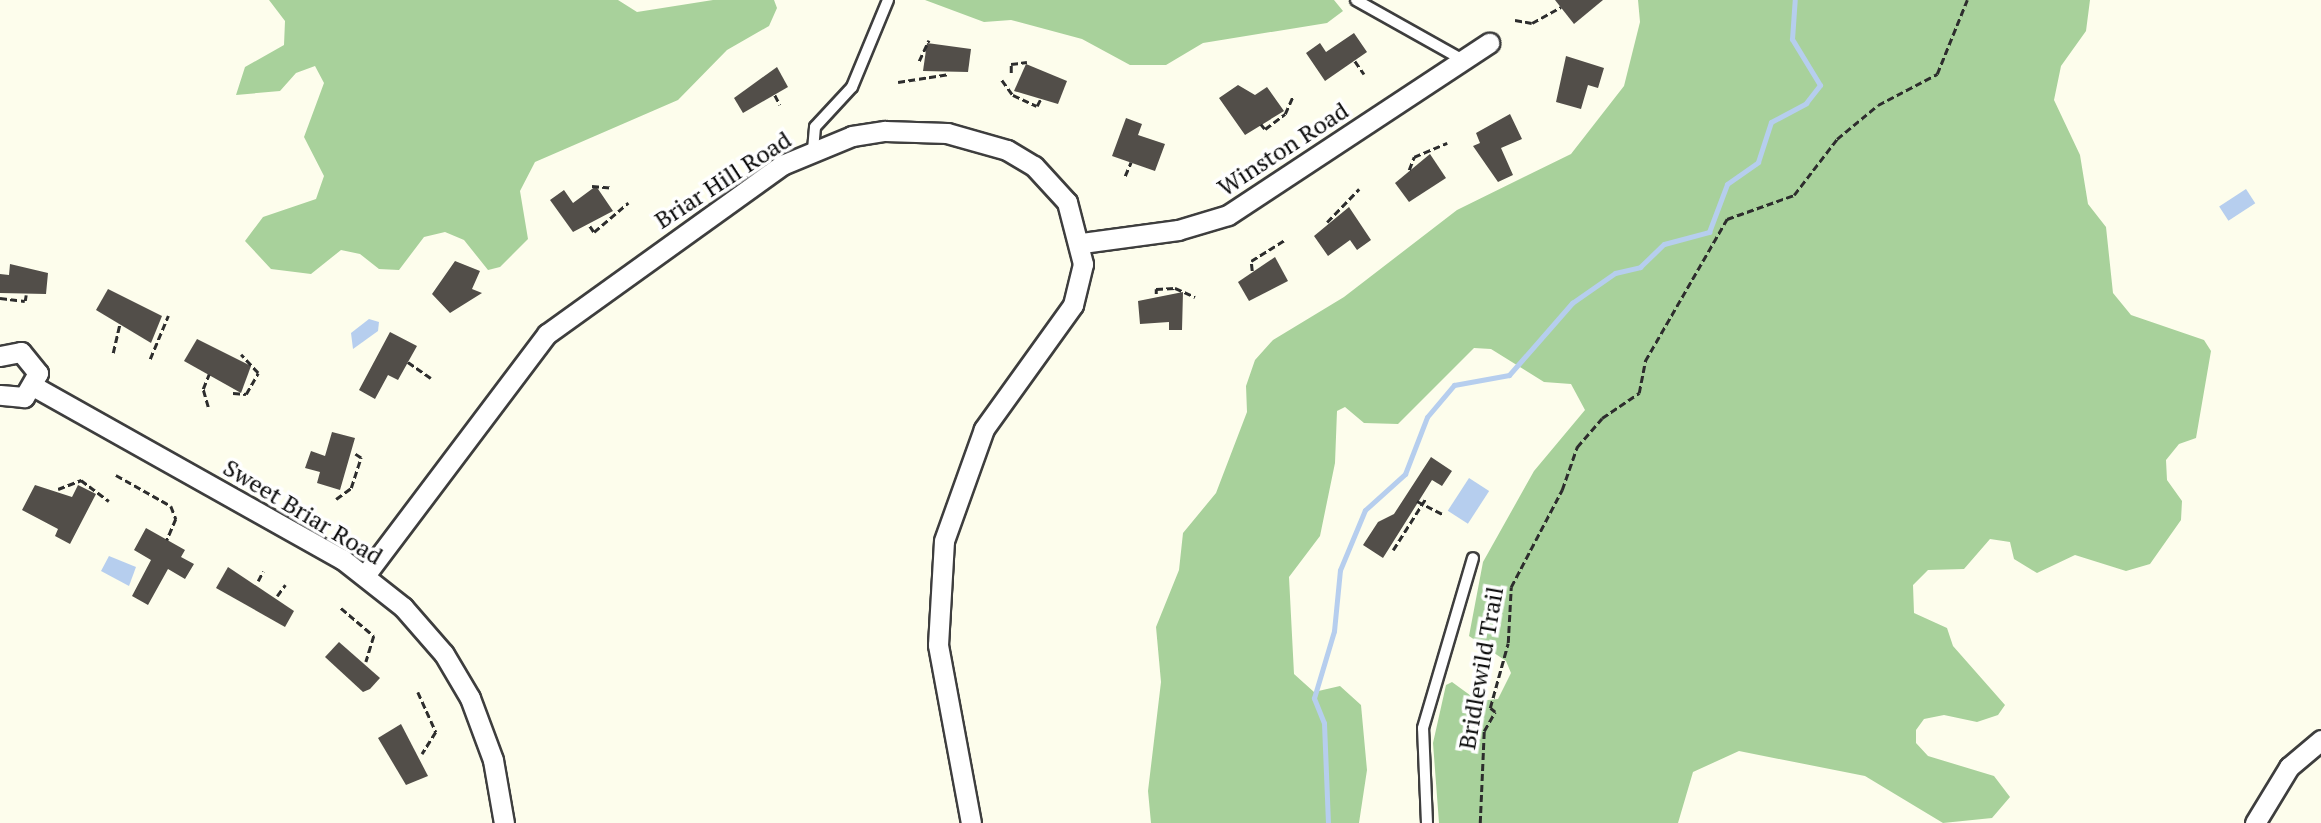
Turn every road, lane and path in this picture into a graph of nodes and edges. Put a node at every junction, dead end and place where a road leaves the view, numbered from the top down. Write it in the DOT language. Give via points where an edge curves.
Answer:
graph roads {
  1 [pos="888,0"];
  2 [pos="1356,0"];
  3 [pos="1967,0"];
  4 [pos="1561,7"];
  5 [pos="1515,20"];
  6 [pos="929,40"];
  7 [pos="1489,43"];
  8 [pos="1463,60"];
  9 [pos="919,61"];
  10 [pos="1355,61"];
  11 [pos="1027,62"];
  12 [pos="1011,73"];
  13 [pos="949,74"];
  14 [pos="1364,74"];
  15 [pos="1002,80"];
  16 [pos="898,82"];
  17 [pos="775,95"];
  18 [pos="1293,96"];
  19 [pos="1040,100"];
  20 [pos="780,105"];
  21 [pos="1261,124"];
  22 [pos="1447,143"];
  23 [pos="813,150"];
  24 [pos="1131,162"];
  25 [pos="1409,170"];
  26 [pos="1125,176"];
  27 [pos="592,186"];
  28 [pos="613,188"];
  29 [pos="1359,189"];
  30 [pos="628,203"];
  31 [pos="1326,222"];
  32 [pos="590,226"];
  33 [pos="1285,240"];
  34 [pos="1082,243"];
  35 [pos="1252,271"];
  36 [pos="1156,294"];
  37 [pos="26,295"];
  38 [pos="1195,297"];
  39 [pos="0,298"];
  40 [pos="168,316"];
  41 [pos="120,323"];
  42 [pos="113,353"];
  43 [pos="241,355"];
  44 [pos="0,356"];
  45 [pos="150,359"];
  46 [pos="408,362"];
  47 [pos="209,374"];
  48 [pos="431,378"];
  49 [pos="35,387"];
  50 [pos="233,393"];
  51 [pos="0,395"];
  52 [pos="208,407"];
  53 [pos="355,454"];
  54 [pos="116,475"];
  55 [pos="58,489"];
  56 [pos="1426,498"];
  57 [pos="336,499"];
  58 [pos="109,501"];
  59 [pos="1418,501"];
  60 [pos="1422,504"];
  61 [pos="1444,515"];
  62 [pos="167,540"];
  63 [pos="1393,550"];
  64 [pos="1473,558"];
  65 [pos="263,571"];
  66 [pos="366,574"];
  67 [pos="258,582"];
  68 [pos="285,585"];
  69 [pos="277,596"];
  70 [pos="341,608"];
  71 [pos="366,662"];
  72 [pos="418,692"];
  73 [pos="2321,740"];
  74 [pos="422,754"];
  75 [pos="504,823"];
  76 [pos="971,823"];
  77 [pos="1427,823"];
  78 [pos="1480,823"];
  79 [pos="2255,823"];
  1 -- 23 [label="lane" via="852,87 815,127"];
  2 -- 8 [label="lane"];
  3 -- 78 [label="path, Bridlewild Trail" via="1937,74 1878,105 1837,139 1794,195 1727,219 1645,361 1639,393 1602,418 1577,447 1562,491 1511,587 1508,643 1490,708 1495,712 1484,731"];
  4 -- 5 [label="path" via="1532,23"];
  6 -- 9 [label="path"];
  7 -- 8 [label="street, Winston Road"];
  8 -- 34 [label="street, Winston Road" via="1228,215 1178,230"];
  10 -- 14 [label="path"];
  11 -- 12 [label="path" via="1011,64"];
  13 -- 16 [label="path"];
  15 -- 19 [label="path" via="1013,95 1037,106"];
  17 -- 20 [label="path"];
  18 -- 21 [label="path" via="1285,114 1265,129"];
  22 -- 25 [label="path" via="1414,157"];
  23 -- 34 [label="street, Briar Hill Road" via="852,136 917,131 1007,150 1052,183"];
  23 -- 66 [label="street, Briar Hill Road" via="722,206 547,334"];
  24 -- 26 [label="path"];
  27 -- 28 [label="path"];
  29 -- 31 [label="path"];
  30 -- 32 [label="path" via="594,232"];
  33 -- 35 [label="path" via="1251,261"];
  34 -- 76 [label="street" via="1073,305 984,429 944,541 938,645"];
  36 -- 38 [label="path" via="1156,289 1175,288"];
  37 -- 39 [label="path" via="25,301"];
  40 -- 45 [label="path"];
  41 -- 42 [label="path"];
  43 -- 50 [label="path" via="258,373 246,394"];
  44 -- 49 [label="street" via="27,355 38,373"];
  46 -- 48 [label="path"];
  47 -- 52 [label="path" via="203,389"];
  49 -- 51 [label="street" via="17,400"];
  49 -- 66 [label="street, Sweet Briar Road"];
  53 -- 57 [label="path" via="361,458 351,488"];
  54 -- 62 [label="path" via="171,506 176,519"];
  55 -- 58 [label="path" via="80,480"];
  56 -- 60 [label="path"];
  59 -- 60 [label="path"];
  60 -- 61 [label="path"];
  60 -- 63 [label="path"];
  64 -- 77 [label="lane" via="1423,728"];
  65 -- 67 [label="path"];
  66 -- 75 [label="street, Sweet Briar Road" via="431,637 457,673 487,739"];
  68 -- 69 [label="path"];
  70 -- 71 [label="path" via="374,636"];
  72 -- 74 [label="path" via="436,732"];
  73 -- 79 [label="street" via="2289,767"];
}
